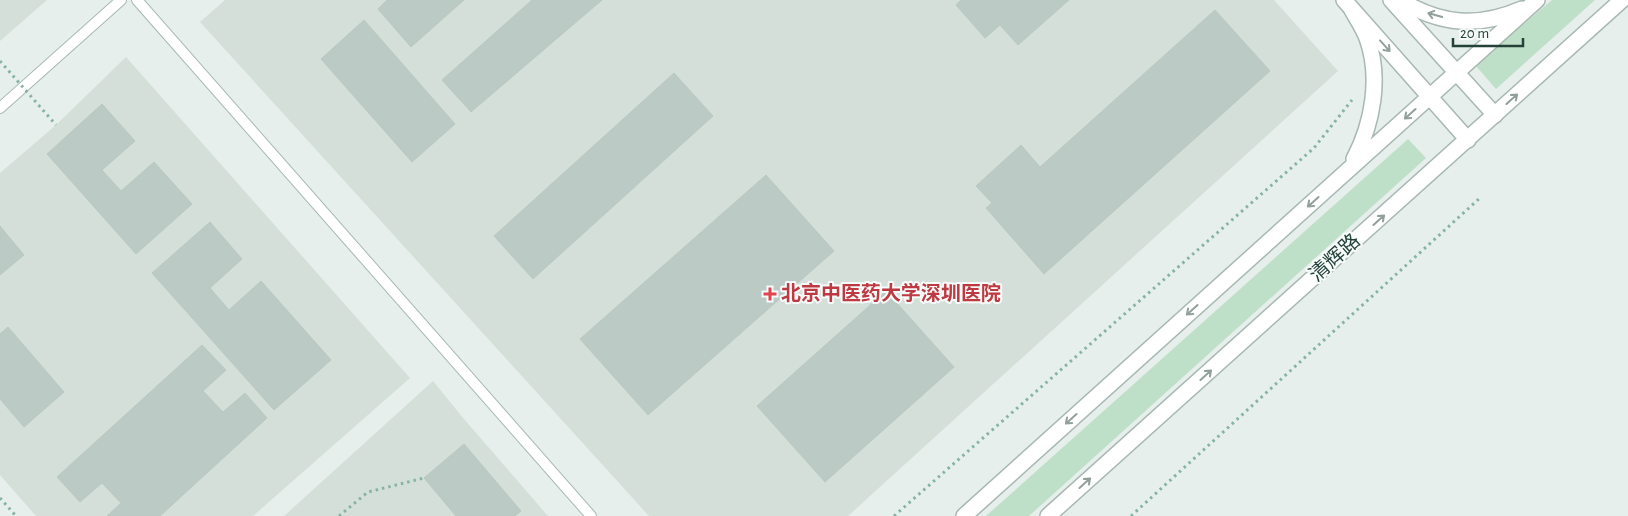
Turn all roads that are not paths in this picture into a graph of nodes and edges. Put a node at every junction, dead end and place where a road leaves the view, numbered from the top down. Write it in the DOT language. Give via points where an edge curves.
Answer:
graph roads {
  1 [pos="121,0"];
  2 [pos="137,0"];
  3 [pos="1391,0"];
  4 [pos="1400,0"];
  5 [pos="1535,2"];
  6 [pos="1621,2"];
  7 [pos="1348,5"];
  8 [pos="1456,73"];
  9 [pos="1430,97"];
  10 [pos="0,108"];
  11 [pos="1494,115"];
  12 [pos="1468,140"];
  13 [pos="1349,169"];
  14 [pos="590,516"];
  15 [pos="964,516"];
  16 [pos="1048,516"];
  1 -- 10 [label="lane"];
  2 -- 14 [label="lane"];
  3 -- 8 [label="street"];
  5 -- 4 [label="street, one-way" via="1504,16 1477,22 1429,14"];
  5 -- 8 [label="street"];
  11 -- 6 [label="street, 清辉路, one-way"];
  7 -- 9 [label="street, one-way"];
  7 -- 13 [label="street" via="1367,38 1374,89 1363,142"];
  8 -- 9 [label="street"];
  8 -- 11 [label="street"];
  9 -- 12 [label="street"];
  9 -- 13 [label="street, one-way"];
  11 -- 12 [label="street, 清辉路"];
  16 -- 12 [label="street, 清辉路, one-way"];
  13 -- 15 [label="street, one-way"];
}
